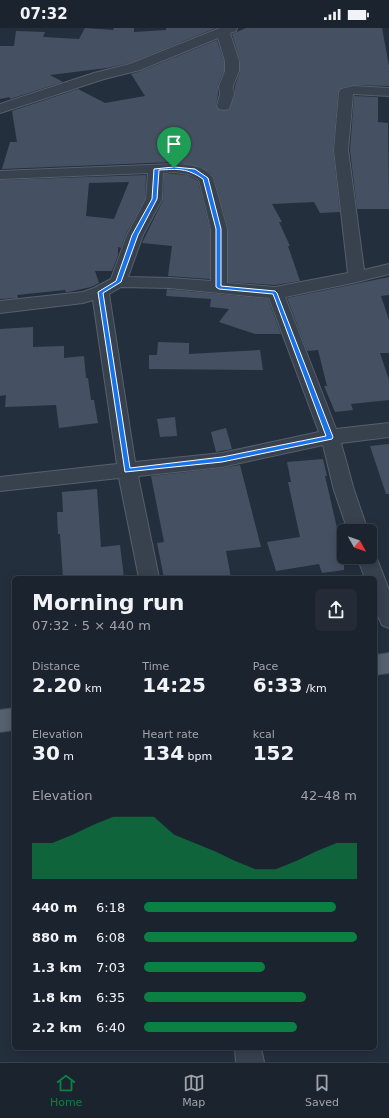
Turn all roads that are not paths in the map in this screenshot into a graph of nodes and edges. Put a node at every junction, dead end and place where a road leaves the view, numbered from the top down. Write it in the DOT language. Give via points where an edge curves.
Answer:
graph roads {
  1 [pos="193,28"];
  2 [pos="227,30"];
  3 [pos="190,46"];
  4 [pos="389,92"];
  5 [pos="224,106"];
  6 [pos="0,109"];
  7 [pos="156,169"];
  8 [pos="0,176"];
  9 [pos="389,269"];
  10 [pos="357,277"];
  11 [pos="118,282"];
  12 [pos="219,287"];
  13 [pos="100,292"];
  14 [pos="275,293"];
  15 [pos="0,307"];
  16 [pos="389,430"];
  17 [pos="330,437"];
  18 [pos="127,470"];
  19 [pos="0,484"];
  20 [pos="356,524"];
  21 [pos="370,564"];
  22 [pos="149,576"];
  23 [pos="374,576"];
  24 [pos="377,585"];
  25 [pos="389,619"];
  26 [pos="389,663"];
  27 [pos="377,665"];
  28 [pos="12,719"];
  29 [pos="0,721"];
  30 [pos="248,1050"];
  31 [pos="250,1062"];
  1 -- 3 [label="street"];
  2 -- 3 [label="street"];
  2 -- 5 [label="street" via="232,71 226,86"];
  3 -- 6 [label="street" via="134,67"];
  4 -- 10 [label="street" via="346,92 341,150"];
  7 -- 8 [label="street" via="22,173"];
  7 -- 11 [label="street" via="154,199 135,235"];
  7 -- 12 [label="street" via="193,170 206,178 219,229"];
  9 -- 10 [label="street"];
  10 -- 14 [label="street"];
  11 -- 12 [label="street"];
  11 -- 13 [label="street"];
  12 -- 14 [label="street"];
  13 -- 15 [label="street" via="83,297"];
  13 -- 18 [label="street"];
  14 -- 17 [label="street"];
  16 -- 17 [label="street"];
  17 -- 18 [label="street" via="222,460"];
  17 -- 20 [label="street"];
  18 -- 19 [label="street"];
  18 -- 22 [label="street"];
  21 -- 23 [label="street"];
  24 -- 25 [label="street"];
  26 -- 27 [label="main road"];
  28 -- 29 [label="main road"];
  30 -- 31 [label="street"];
}
